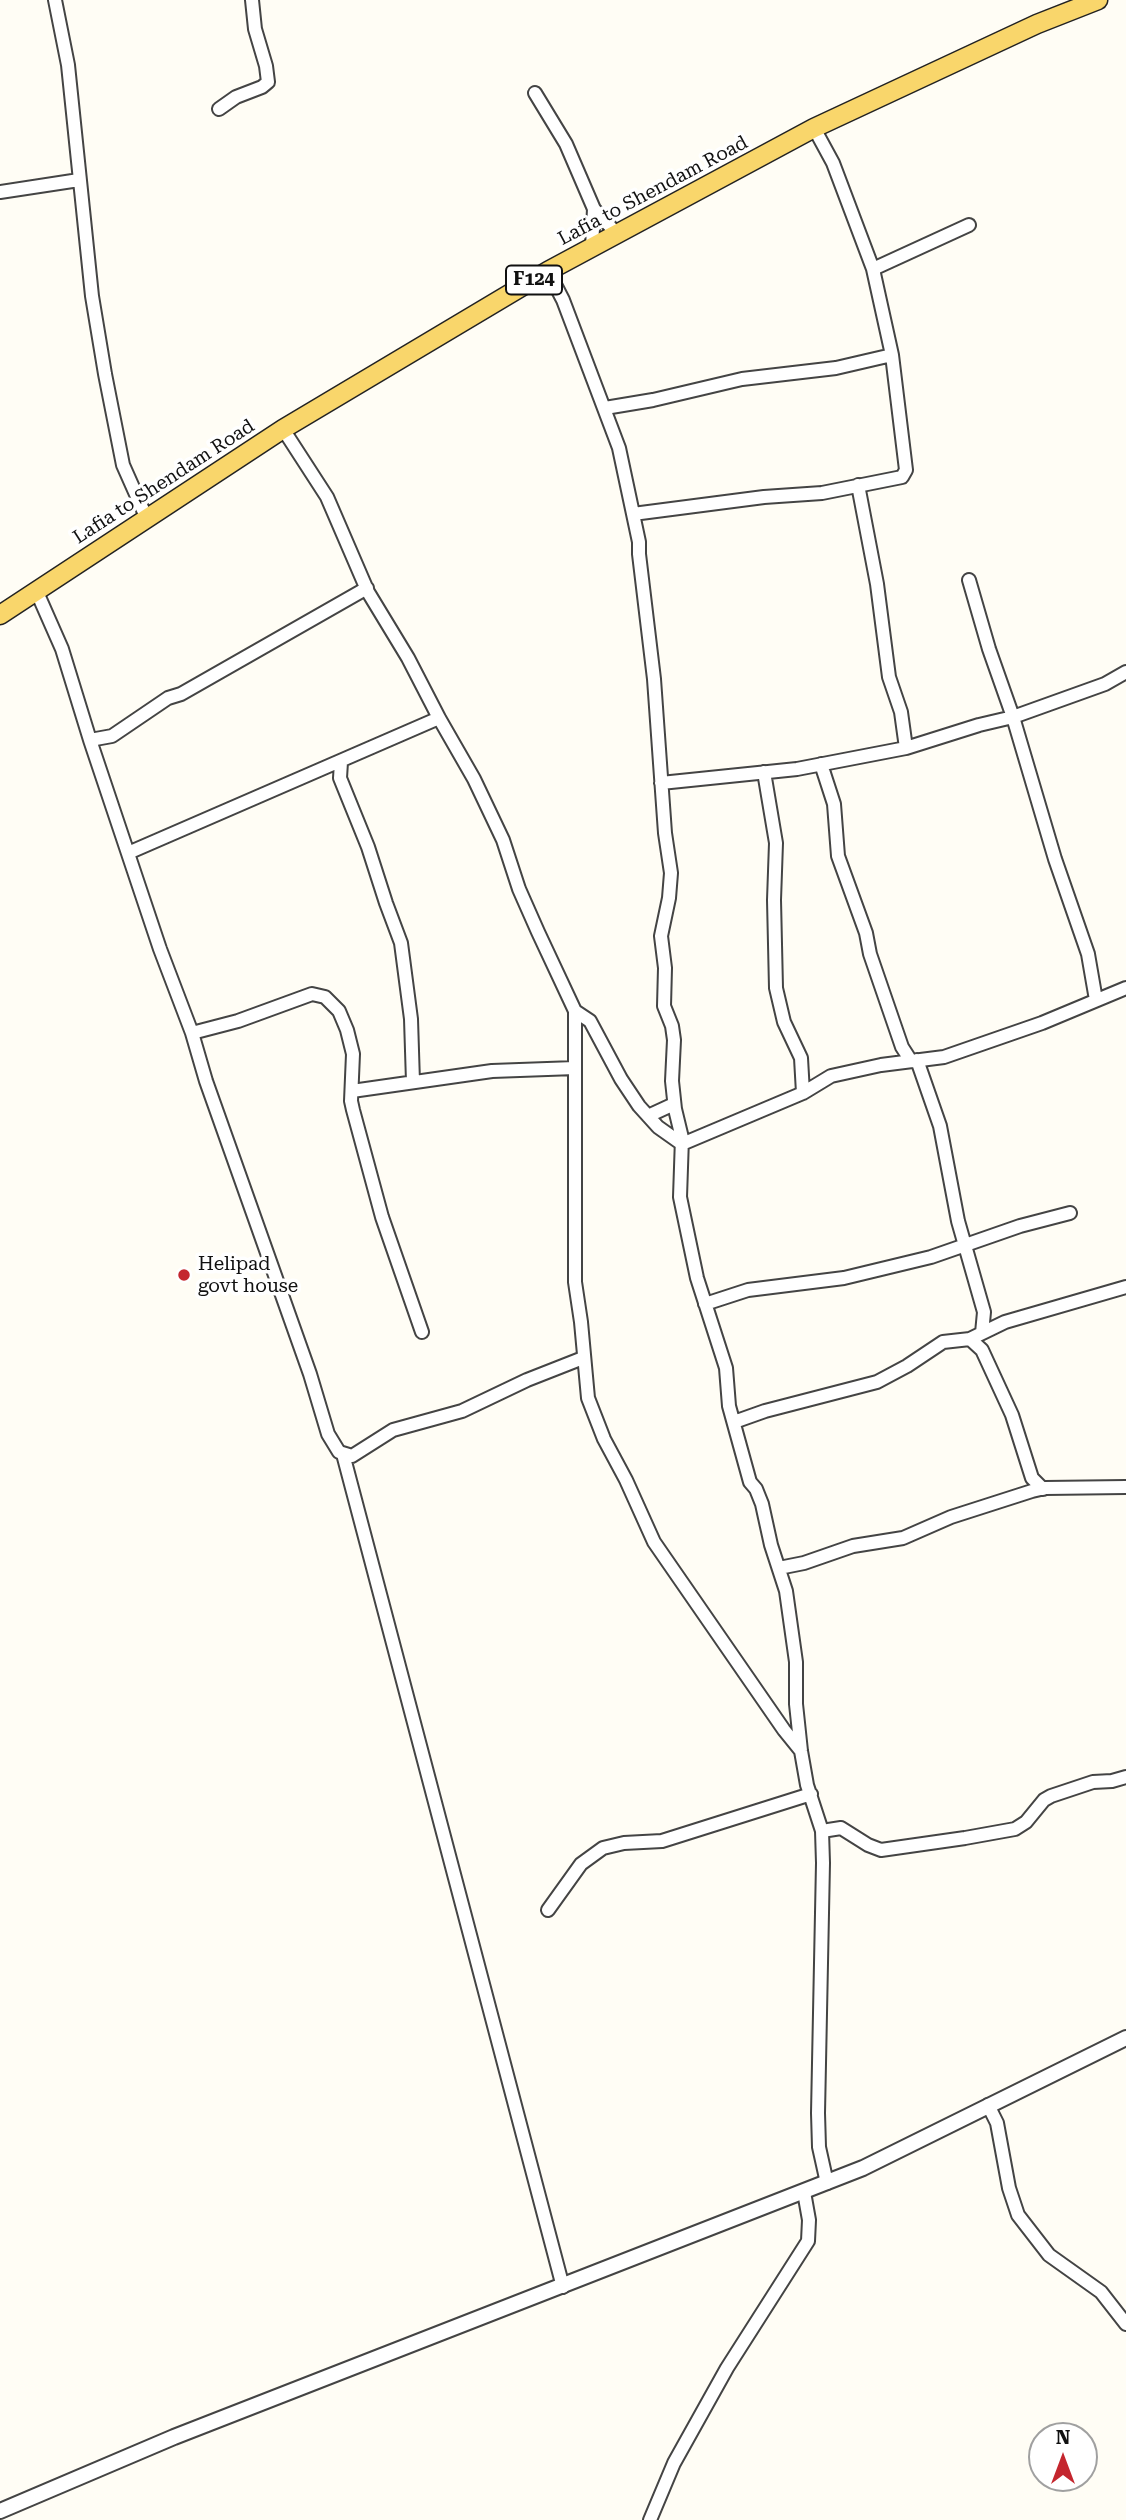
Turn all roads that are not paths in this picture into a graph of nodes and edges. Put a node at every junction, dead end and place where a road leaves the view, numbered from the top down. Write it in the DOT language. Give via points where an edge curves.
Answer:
graph roads {
  1 [pos="55,0"];
  2 [pos="252,0"];
  3 [pos="1098,0"];
  4 [pos="535,93"];
  5 [pos="219,109"];
  6 [pos="814,128"];
  7 [pos="79,180"];
  8 [pos="0,192"];
  9 [pos="594,209"];
  10 [pos="970,225"];
  11 [pos="617,234"];
  12 [pos="592,247"];
  13 [pos="873,269"];
  14 [pos="548,271"];
  15 [pos="892,355"];
  16 [pos="605,408"];
  17 [pos="282,429"];
  18 [pos="858,485"];
  19 [pos="634,514"];
  20 [pos="147,519"];
  21 [pos="969,580"];
  22 [pos="367,588"];
  23 [pos="36,590"];
  24 [pos="0,615"];
  25 [pos="1126,672"];
  26 [pos="1013,717"];
  27 [pos="439,719"];
  28 [pos="90,740"];
  29 [pos="906,748"];
  30 [pos="341,762"];
  31 [pos="821,764"];
  32 [pos="324,769"];
  33 [pos="764,772"];
  34 [pos="340,778"];
  35 [pos="661,783"];
  36 [pos="128,853"];
  37 [pos="1126,988"];
  38 [pos="1096,1000"];
  39 [pos="575,1011"];
  40 [pos="192,1033"];
  41 [pos="914,1060"];
  42 [pos="575,1068"];
  43 [pos="413,1082"];
  44 [pos="352,1091"];
  45 [pos="803,1093"];
  46 [pos="674,1104"];
  47 [pos="648,1116"];
  48 [pos="682,1144"];
  49 [pos="1070,1213"];
  50 [pos="965,1245"];
  51 [pos="1126,1287"];
  52 [pos="705,1304"];
  53 [pos="984,1312"];
  54 [pos="995,1327"];
  55 [pos="422,1332"];
  56 [pos="978,1335"];
  57 [pos="583,1358"];
  58 [pos="734,1423"];
  59 [pos="343,1454"];
  60 [pos="1032,1478"];
  61 [pos="1126,1487"];
  62 [pos="1044,1489"];
  63 [pos="1027,1492"];
  64 [pos="779,1568"];
  65 [pos="801,1751"];
  66 [pos="1126,1777"];
  67 [pos="811,1794"];
  68 [pos="821,1831"];
  69 [pos="548,1910"];
  70 [pos="1126,2038"];
  71 [pos="988,2105"];
  72 [pos="827,2183"];
  73 [pos="804,2192"];
  74 [pos="563,2287"];
  75 [pos="1126,2323"];
  76 [pos="0,2511"];
  77 [pos="650,2520"];
  1 -- 7 [label="street" via="68,65"];
  2 -- 5 [label="street" via="268,82"];
  3 -- 6 [label="main road, Lafia to Shendam Road / F124"];
  4 -- 9 [label="street" via="566,144"];
  6 -- 11 [label="main road, Lafia to Shendam Road / F124"];
  6 -- 13 [label="street" via="833,163"];
  7 -- 8 [label="street"];
  7 -- 20 [label="street" via="92,296 123,465"];
  9 -- 11 [label="street"];
  9 -- 12 [label="street"];
  10 -- 13 [label="street"];
  11 -- 12 [label="main road, Lafia to Shendam Road / F124"];
  12 -- 14 [label="main road, Lafia to Shendam Road / F124"];
  13 -- 15 [label="street"];
  14 -- 16 [label="street"];
  14 -- 17 [label="main road, Lafia to Shendam Road / F124"];
  15 -- 16 [label="street" via="836,368 742,379"];
  15 -- 18 [label="street" via="906,473"];
  16 -- 19 [label="street"];
  17 -- 20 [label="main road, Lafia to Shendam Road / F124"];
  17 -- 22 [label="street" via="327,497"];
  18 -- 19 [label="street"];
  18 -- 29 [label="street" via="889,677 901,712"];
  19 -- 35 [label="street"];
  20 -- 23 [label="main road, Lafia to Shendam Road / F124"];
  21 -- 26 [label="street"];
  22 -- 27 [label="street"];
  22 -- 28 [label="street" via="168,698 112,736"];
  23 -- 24 [label="main road, Lafia to Shendam Road / F124"];
  23 -- 28 [label="street" via="62,649"];
  25 -- 26 [label="street"];
  26 -- 29 [label="street"];
  26 -- 38 [label="street" via="1088,954"];
  27 -- 30 [label="street"];
  27 -- 39 [label="street" via="503,840 519,889"];
  28 -- 36 [label="street"];
  29 -- 31 [label="street"];
  30 -- 32 [label="street"];
  30 -- 34 [label="street"];
  31 -- 33 [label="street"];
  31 -- 41 [label="street" via="834,804 838,856 902,1047"];
  32 -- 34 [label="street"];
  32 -- 36 [label="street"];
  33 -- 35 [label="street"];
  33 -- 45 [label="street" via="776,842 776,988 784,1022 801,1058"];
  34 -- 43 [label="street" via="401,943 411,1018"];
  35 -- 46 [label="street" via="671,873 661,936 664,1006 674,1040"];
  36 -- 40 [label="street"];
  37 -- 38 [label="street"];
  38 -- 41 [label="street" via="944,1057"];
  39 -- 42 [label="street"];
  39 -- 47 [label="street" via="590,1021 621,1079"];
  40 -- 44 [label="street" via="305,995 321,995 332,1002 347,1030 353,1054"];
  40 -- 59 [label="street" via="328,1434"];
  41 -- 45 [label="street" via="849,1070"];
  41 -- 50 [label="street" via="940,1125"];
  42 -- 43 [label="street" via="492,1071"];
  42 -- 57 [label="street" via="575,1282"];
  43 -- 44 [label="street"];
  44 -- 55 [label="street" via="382,1217"];
  45 -- 48 [label="street"];
  46 -- 47 [label="street"];
  46 -- 48 [label="street"];
  47 -- 48 [label="street"];
  48 -- 52 [label="street" via="680,1197"];
  49 -- 50 [label="street"];
  50 -- 52 [label="street" via="844,1278 748,1290"];
  50 -- 53 [label="street"];
  51 -- 54 [label="street"];
  52 -- 58 [label="street" via="726,1368"];
  53 -- 54 [label="street"];
  53 -- 56 [label="street"];
  54 -- 56 [label="street"];
  56 -- 58 [label="street" via="943,1342 877,1382"];
  56 -- 60 [label="street" via="1012,1415"];
  57 -- 59 [label="street" via="462,1411 393,1430 352,1455"];
  57 -- 65 [label="street" via="588,1398 653,1542"];
  58 -- 64 [label="street"];
  59 -- 74 [label="street"];
  60 -- 62 [label="street"];
  60 -- 63 [label="street"];
  61 -- 62 [label="street"];
  62 -- 63 [label="street"];
  63 -- 64 [label="street" via="903,1538 853,1546"];
  64 -- 65 [label="street" via="796,1662"];
  65 -- 67 [label="street"];
  66 -- 68 [label="street" via="1051,1796 1015,1829 965,1838 881,1850 841,1828"];
  67 -- 68 [label="street"];
  67 -- 69 [label="street" via="662,1841 603,1848 581,1864"];
  68 -- 72 [label="street" via="818,2102 819,2147"];
  70 -- 71 [label="street"];
  71 -- 72 [label="street"];
  71 -- 75 [label="street" via="997,2123 1018,2215 1049,2255 1101,2292"];
  72 -- 73 [label="street"];
  73 -- 74 [label="street"];
  73 -- 77 [label="street" via="808,2241 727,2368 674,2463"];
  74 -- 76 [label="street" via="174,2437"];
}
